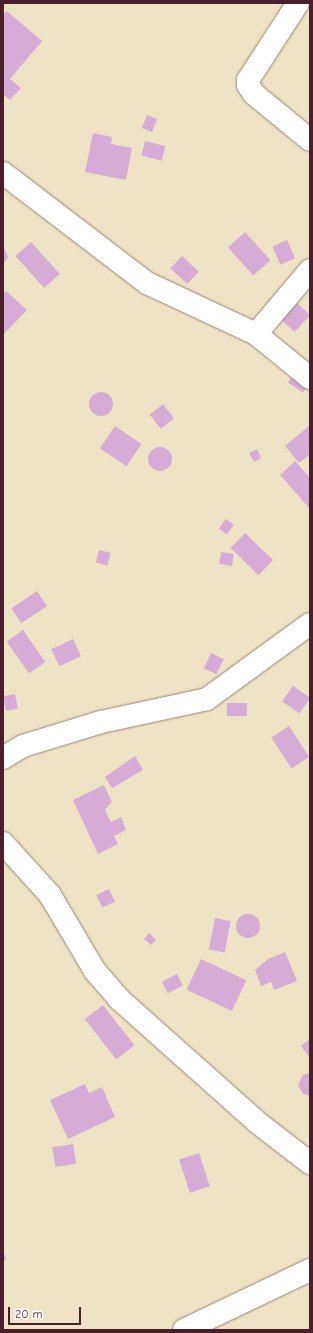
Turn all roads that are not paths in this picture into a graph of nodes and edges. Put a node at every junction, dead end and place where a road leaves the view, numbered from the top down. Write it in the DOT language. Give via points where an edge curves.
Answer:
graph roads {
  1 [pos="298,3"];
  2 [pos="310,140"];
  3 [pos="4,175"];
  4 [pos="310,270"];
  5 [pos="256,334"];
  6 [pos="310,378"];
  7 [pos="310,624"];
  8 [pos="3,758"];
  9 [pos="3,843"];
  10 [pos="310,1163"];
  11 [pos="310,1270"];
  12 [pos="184,1330"];
  1 -- 2 [label="street" via="252,74 248,85 254,94"];
  3 -- 5 [label="street" via="147,283"];
  4 -- 5 [label="street"];
  5 -- 6 [label="street"];
  7 -- 8 [label="street" via="207,699 101,722 23,746"];
  9 -- 10 [label="street" via="50,895 96,971 119,999 258,1123"];
  11 -- 12 [label="street"];
}
